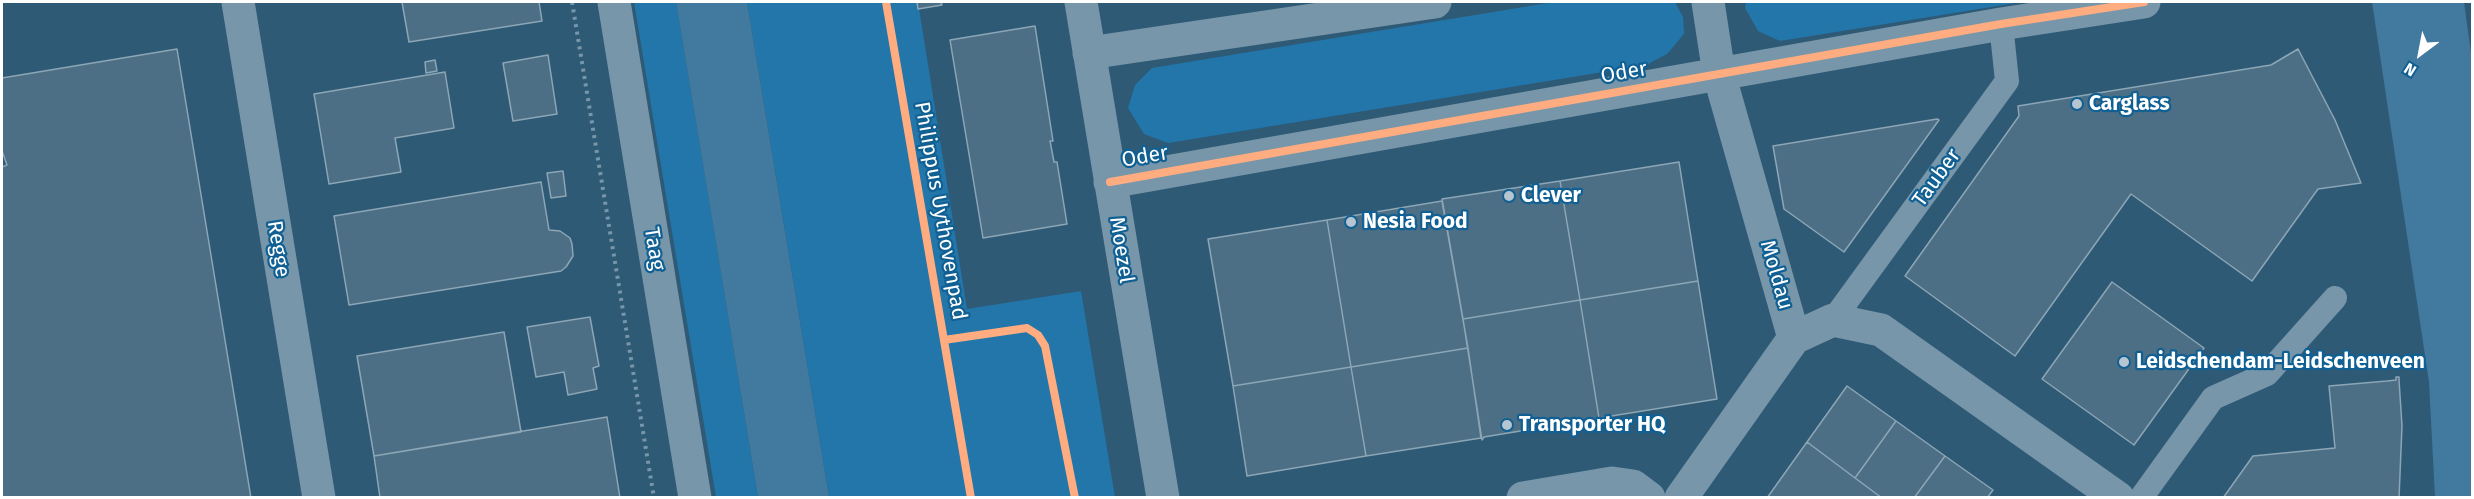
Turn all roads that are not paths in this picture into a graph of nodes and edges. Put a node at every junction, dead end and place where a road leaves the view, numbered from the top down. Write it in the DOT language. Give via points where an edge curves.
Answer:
graph roads {
  1 [pos="238,2"];
  2 [pos="614,2"];
  3 [pos="1081,2"];
  4 [pos="1434,2"];
  5 [pos="2144,2"];
  6 [pos="1709,12"];
  7 [pos="2001,24"];
  8 [pos="1089,53"];
  9 [pos="1719,74"];
  10 [pos="1110,182"];
  11 [pos="2335,298"];
  12 [pos="1833,320"];
  13 [pos="1794,338"];
  14 [pos="318,498"];
  15 [pos="695,498"];
  16 [pos="1163,498"];
  17 [pos="1523,498"];
  18 [pos="1649,498"];
  19 [pos="1681,498"];
  20 [pos="2118,498"];
  21 [pos="2141,498"];
  1 -- 14 [label="street, Regge"];
  2 -- 15 [label="street, Taag"];
  3 -- 8 [label="street, Moezel"];
  4 -- 8 [label="street"];
  5 -- 7 [label="street, Oder"];
  6 -- 9 [label="street, Moldau"];
  7 -- 9 [label="street, Oder"];
  7 -- 12 [label="lane, Tauber" via="2007,81"];
  8 -- 10 [label="street, Moezel"];
  9 -- 10 [label="street, Oder"];
  9 -- 13 [label="street, Moldau"];
  10 -- 16 [label="street, Moezel"];
  11 -- 21 [label="lane" via="2267,374 2213,398"];
  12 -- 13 [label="street, Tauber"];
  12 -- 20 [label="street" via="1881,330"];
  13 -- 19 [label="street, Moldau"];
  17 -- 18 [label="street" via="1612,483 1633,486"];
}
